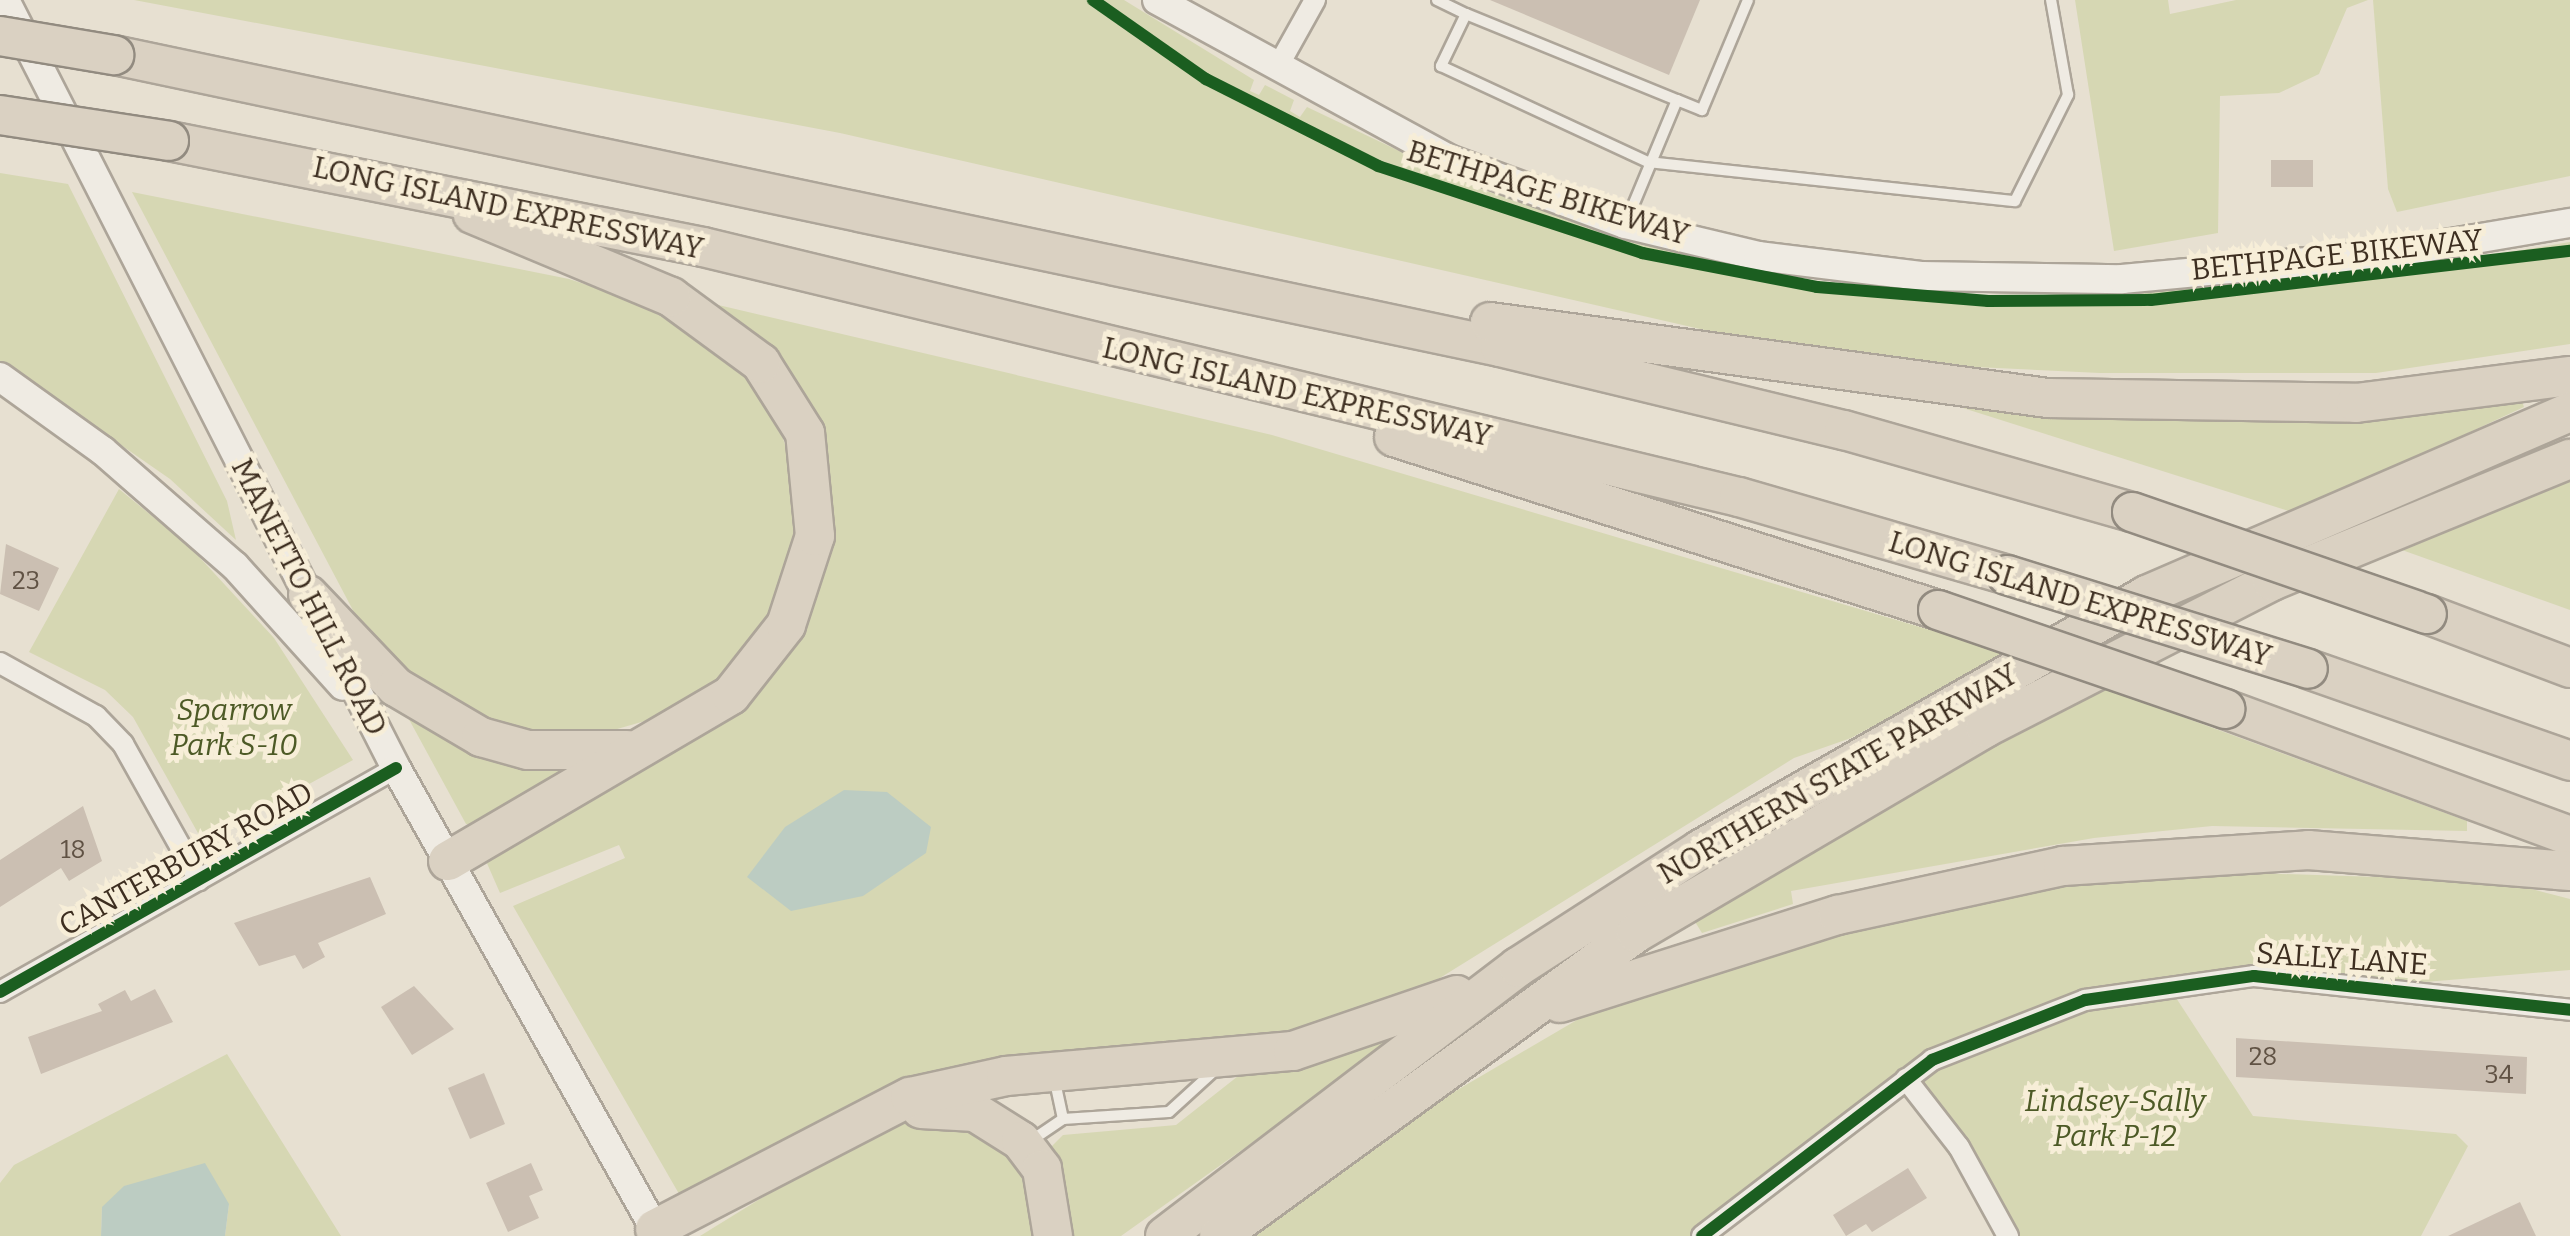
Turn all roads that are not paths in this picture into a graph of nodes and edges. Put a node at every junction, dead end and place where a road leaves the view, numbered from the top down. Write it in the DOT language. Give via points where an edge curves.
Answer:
graph roads {
  1 [pos="4,0"];
  2 [pos="1157,0"];
  3 [pos="1314,0"];
  4 [pos="1437,0"];
  5 [pos="1748,0"];
  6 [pos="2051,0"];
  7 [pos="1466,14"];
  8 [pos="0,36"];
  9 [pos="1277,68"];
  10 [pos="1678,100"];
  11 [pos="0,115"];
  12 [pos="1648,162"];
  13 [pos="421,189"];
  14 [pos="1625,224"];
  15 [pos="2570,224"];
  16 [pos="1148,272"];
  17 [pos="1129,356"];
  18 [pos="2570,376"];
  19 [pos="0,377"];
  20 [pos="2570,412"];
  21 [pos="2570,458"];
  22 [pos="308,595"];
  23 [pos="0,663"];
  24 [pos="2570,668"];
  25 [pos="368,713"];
  26 [pos="635,749"];
  27 [pos="2570,761"];
  28 [pos="396,768"];
  29 [pos="2570,836"];
  30 [pos="448,862"];
  31 [pos="2570,872"];
  32 [pos="199,880"];
  33 [pos="1518,967"];
  34 [pos="0,992"];
  35 [pos="2570,1010"];
  36 [pos="1525,1014"];
  37 [pos="1222,1061"];
  38 [pos="1052,1071"];
  39 [pos="1906,1079"];
  40 [pos="1063,1119"];
  41 [pos="1024,1146"];
  42 [pos="662,1234"];
  43 [pos="1053,1236"];
  44 [pos="1165,1236"];
  45 [pos="1219,1236"];
  46 [pos="1702,1236"];
  47 [pos="2008,1236"];
  1 -- 22 [label="main road, MANETTO HILL ROAD"];
  2 -- 9 [label="main road"];
  3 -- 9 [label="street"];
  4 -- 7 [label="lane"];
  5 -- 10 [label="lane" via="1702,110"];
  6 -- 12 [label="lane" via="2068,95 2015,201"];
  7 -- 10 [label="lane"];
  7 -- 12 [label="lane" via="1441,66"];
  8 -- 16 [label="highway, bridge"];
  9 -- 14 [label="main road" via="1451,160"];
  10 -- 12 [label="lane"];
  11 -- 13 [label="highway, LONG ISLAND EXPRESSWAY, bridge"];
  12 -- 14 [label="lane"];
  13 -- 17 [label="highway, LONG ISLAND EXPRESSWAY" via="703,247"];
  13 -- 26 [label="highway" via="671,297 761,364 805,433 815,536 786,625 731,694"];
  14 -- 15 [label="main road" via="1758,256 2020,280 2295,264"];
  16 -- 18 [label="highway" via="2048,398 2356,403"];
  16 -- 24 [label="highway, bridge" via="1825,425 2132,512"];
  17 -- 27 [label="highway, LONG ISLAND EXPRESSWAY, bridge" via="1739,497 2308,668"];
  17 -- 29 [label="highway, bridge" via="1938,610"];
  19 -- 25 [label="main road" via="103,451 235,566"];
  20 -- 33 [label="highway, NORTHERN STATE PARKWAY" via="2147,595 1701,848"];
  21 -- 36 [label="highway, NORTHERN STATE PARKWAY" via="2272,581 1984,728 1714,884"];
  22 -- 25 [label="main road, MANETTO HILL ROAD"];
  22 -- 26 [label="highway" via="396,687 481,738 528,750"];
  23 -- 32 [label="street" via="96,716 123,744"];
  25 -- 28 [label="main road, MANETTO HILL ROAD"];
  26 -- 30 [label="highway"];
  28 -- 30 [label="main road, MANETTO HILL ROAD"];
  28 -- 32 [label="street, CANTERBURY ROAD"];
  30 -- 42 [label="main road, MANETTO HILL ROAD"];
  31 -- 36 [label="highway" via="2308,850 2064,866 1838,914"];
  32 -- 34 [label="street, CANTERBURY ROAD"];
  33 -- 37 [label="highway" via="1330,1043"];
  33 -- 44 [label="highway, NORTHERN STATE PARKWAY"];
  35 -- 39 [label="street, SALLY LANE" via="2311,979 2172,982 2038,1013"];
  36 -- 45 [label="highway, NORTHERN STATE PARKWAY"];
  37 -- 38 [label="highway"];
  37 -- 40 [label="lane" via="1169,1112"];
  38 -- 40 [label="lane"];
  38 -- 42 [label="highway" via="910,1098 849,1121"];
  39 -- 46 [label="street, SALLY LANE"];
  39 -- 47 [label="street" via="1959,1147"];
  40 -- 41 [label="lane"];
  41 -- 42 [label="highway" via="975,1112 910,1110 851,1133"];
  41 -- 43 [label="highway" via="1042,1170"];
}
